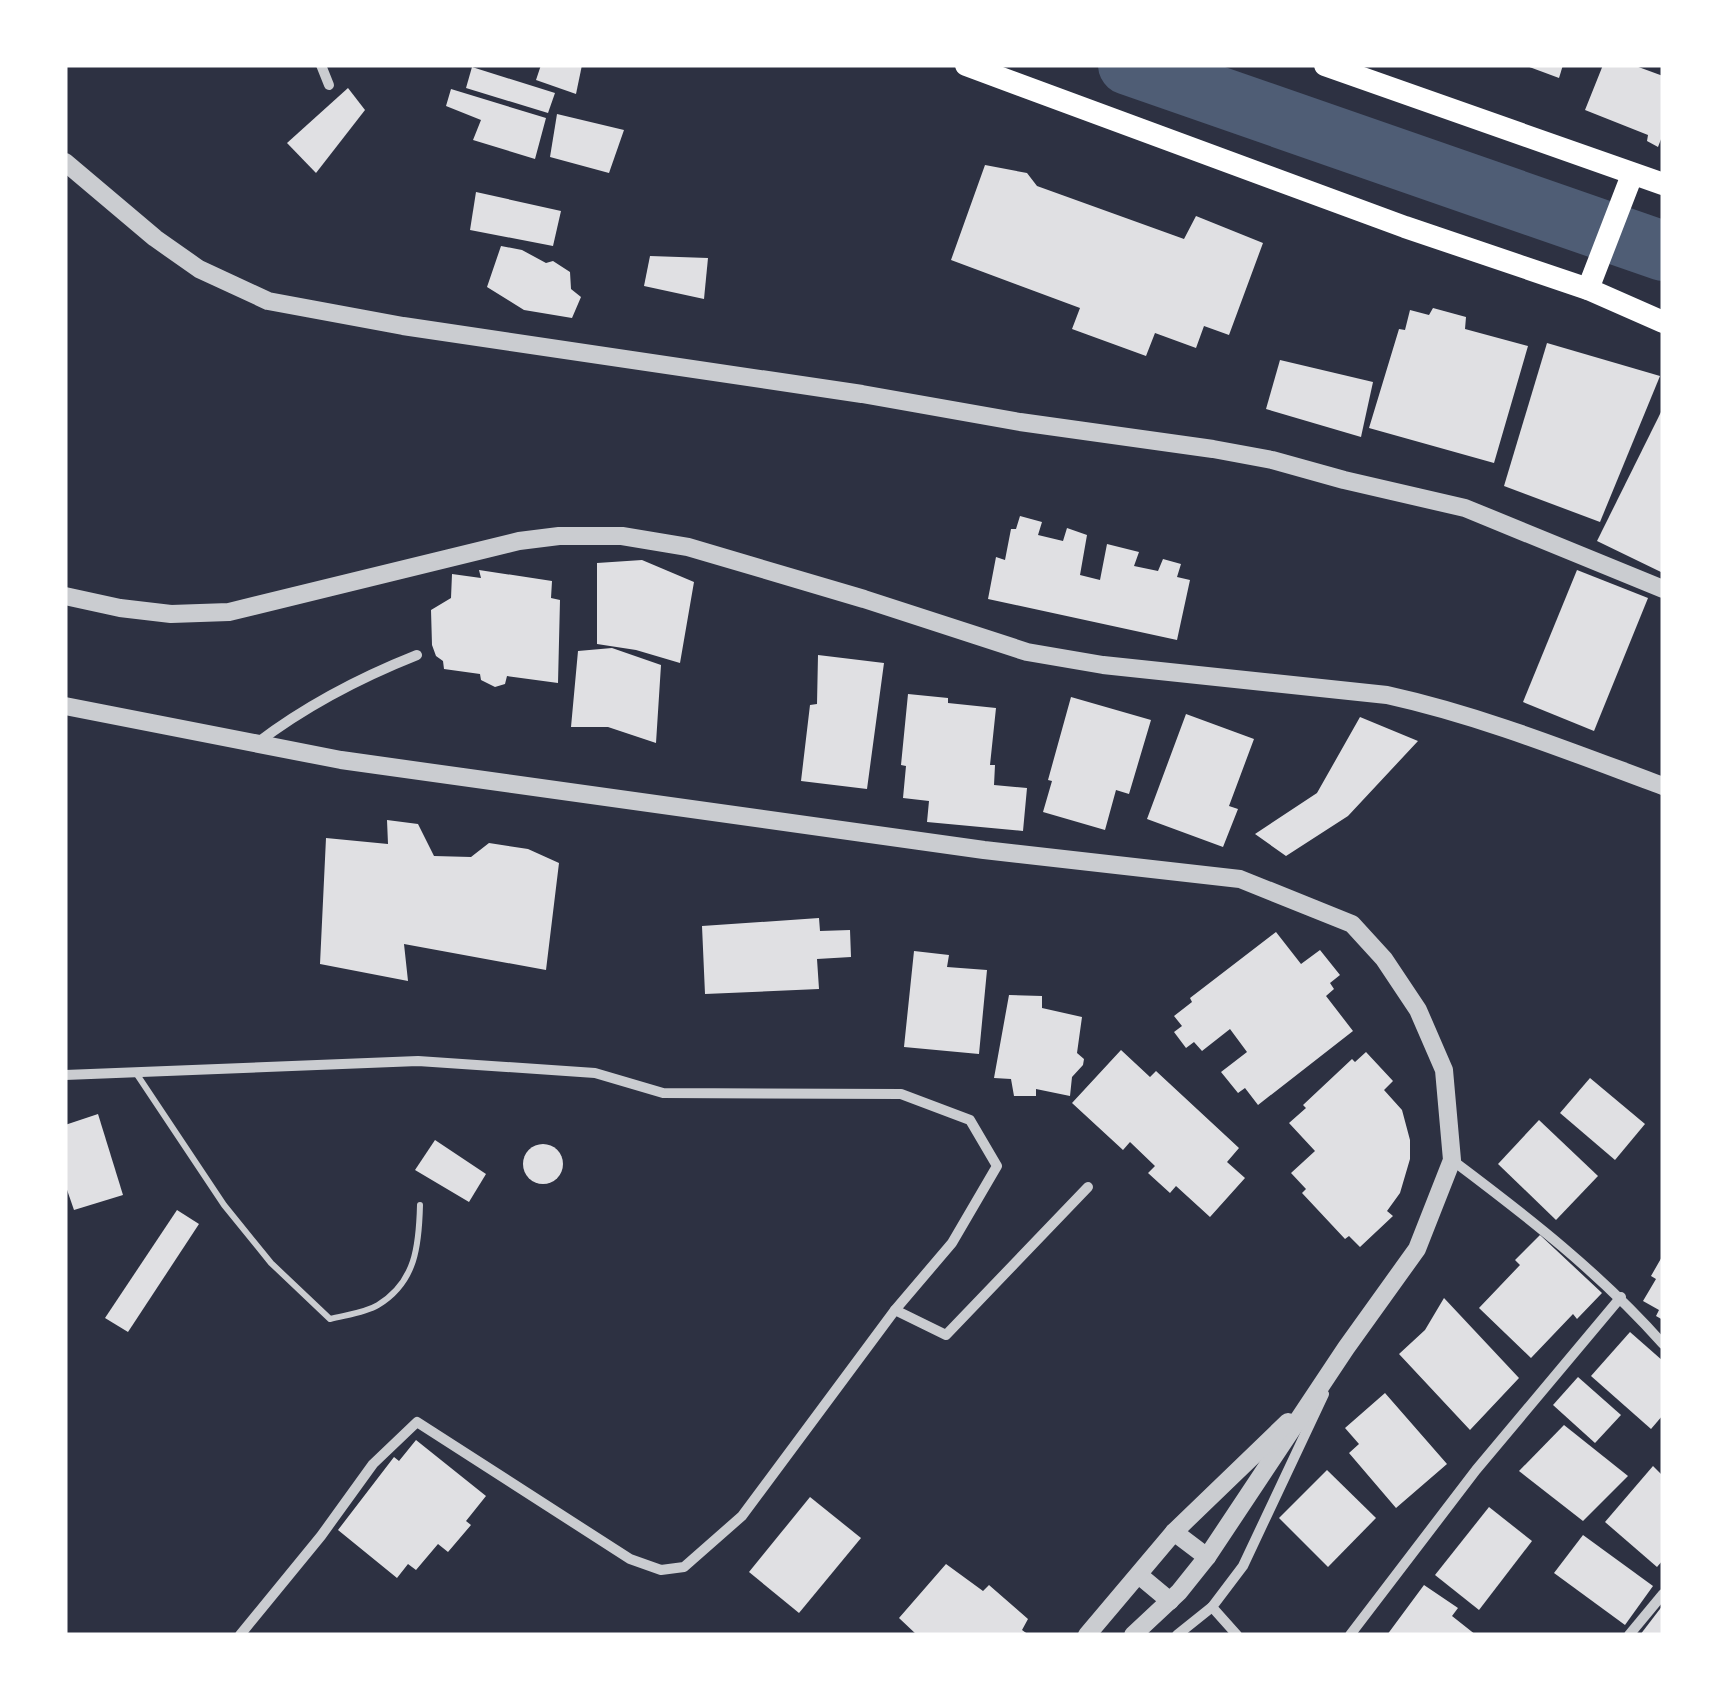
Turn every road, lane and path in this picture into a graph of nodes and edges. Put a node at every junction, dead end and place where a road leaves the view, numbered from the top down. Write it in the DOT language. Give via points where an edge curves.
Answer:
graph roads {
  1 [pos="321,65"];
  2 [pos="966,65"];
  3 [pos="1324,65"];
  4 [pos="329,85"];
  5 [pos="65,162"];
  6 [pos="1632,175"];
  7 [pos="1663,184"];
  8 [pos="1588,289"];
  9 [pos="1663,322"];
  10 [pos="1663,589"];
  11 [pos="65,596"];
  12 [pos="417,656"];
  13 [pos="65,706"];
  14 [pos="256,744"];
  15 [pos="1663,786"];
  16 [pos="135,1072"];
  17 [pos="65,1075"];
  18 [pos="1452,1160"];
  19 [pos="1088,1187"];
  20 [pos="420,1205"];
  21 [pos="1621,1297"];
  22 [pos="895,1310"];
  23 [pos="1663,1344"];
  24 [pos="1346,1348"];
  25 [pos="1310,1401"];
  26 [pos="1174,1532"];
  27 [pos="1207,1556"];
  28 [pos="1140,1576"];
  29 [pos="1663,1594"];
  30 [pos="1170,1601"];
  31 [pos="1212,1608"];
  32 [pos="240,1635"];
  33 [pos="1087,1635"];
  34 [pos="1133,1635"];
  35 [pos="1177,1635"];
  36 [pos="1237,1635"];
  37 [pos="1350,1635"];
  38 [pos="1629,1635"];
  1 -- 4 [label="street"];
  2 -- 8 [label="highway"];
  3 -- 6 [label="highway"];
  5 -- 10 [label="street" via="199,269 268,301 1272,460 1465,508"];
  6 -- 7 [label="highway"];
  6 -- 8 [label="highway"];
  8 -- 9 [label="highway"];
  11 -- 15 [label="street" via="172,614 229,612 519,541 622,536 706,552 1027,652 1432,705"];
  12 -- 14 [label="street" via="360,678"];
  13 -- 14 [label="street"];
  14 -- 18 [label="street" via="984,850 1240,879 1352,924 1384,959 1418,1010 1444,1070"];
  16 -- 17 [label="street"];
  16 -- 20 [label="lane" via="224,1205 271,1263 330,1318 376,1306 404,1282 419,1246"];
  16 -- 22 [label="street" via="418,1060 594,1073 663,1093 900,1094 970,1120 997,1166 952,1242"];
  18 -- 21 [label="street"];
  18 -- 24 [label="street" via="1417,1249"];
  19 -- 22 [label="street" via="946,1335"];
  21 -- 23 [label="street"];
  21 -- 37 [label="street"];
  22 -- 32 [label="street" via="742,1516 684,1567 660,1570 630,1559 417,1422 372,1464"];
  24 -- 25 [label="street"];
  24 -- 31 [label="street" via="1244,1566"];
  25 -- 26 [label="street"];
  25 -- 27 [label="street"];
  26 -- 27 [label="street"];
  26 -- 28 [label="street"];
  27 -- 30 [label="street"];
  28 -- 30 [label="street"];
  28 -- 33 [label="street"];
  29 -- 38 [label="street"];
  30 -- 34 [label="street"];
  31 -- 35 [label="street"];
  31 -- 36 [label="street"];
}
